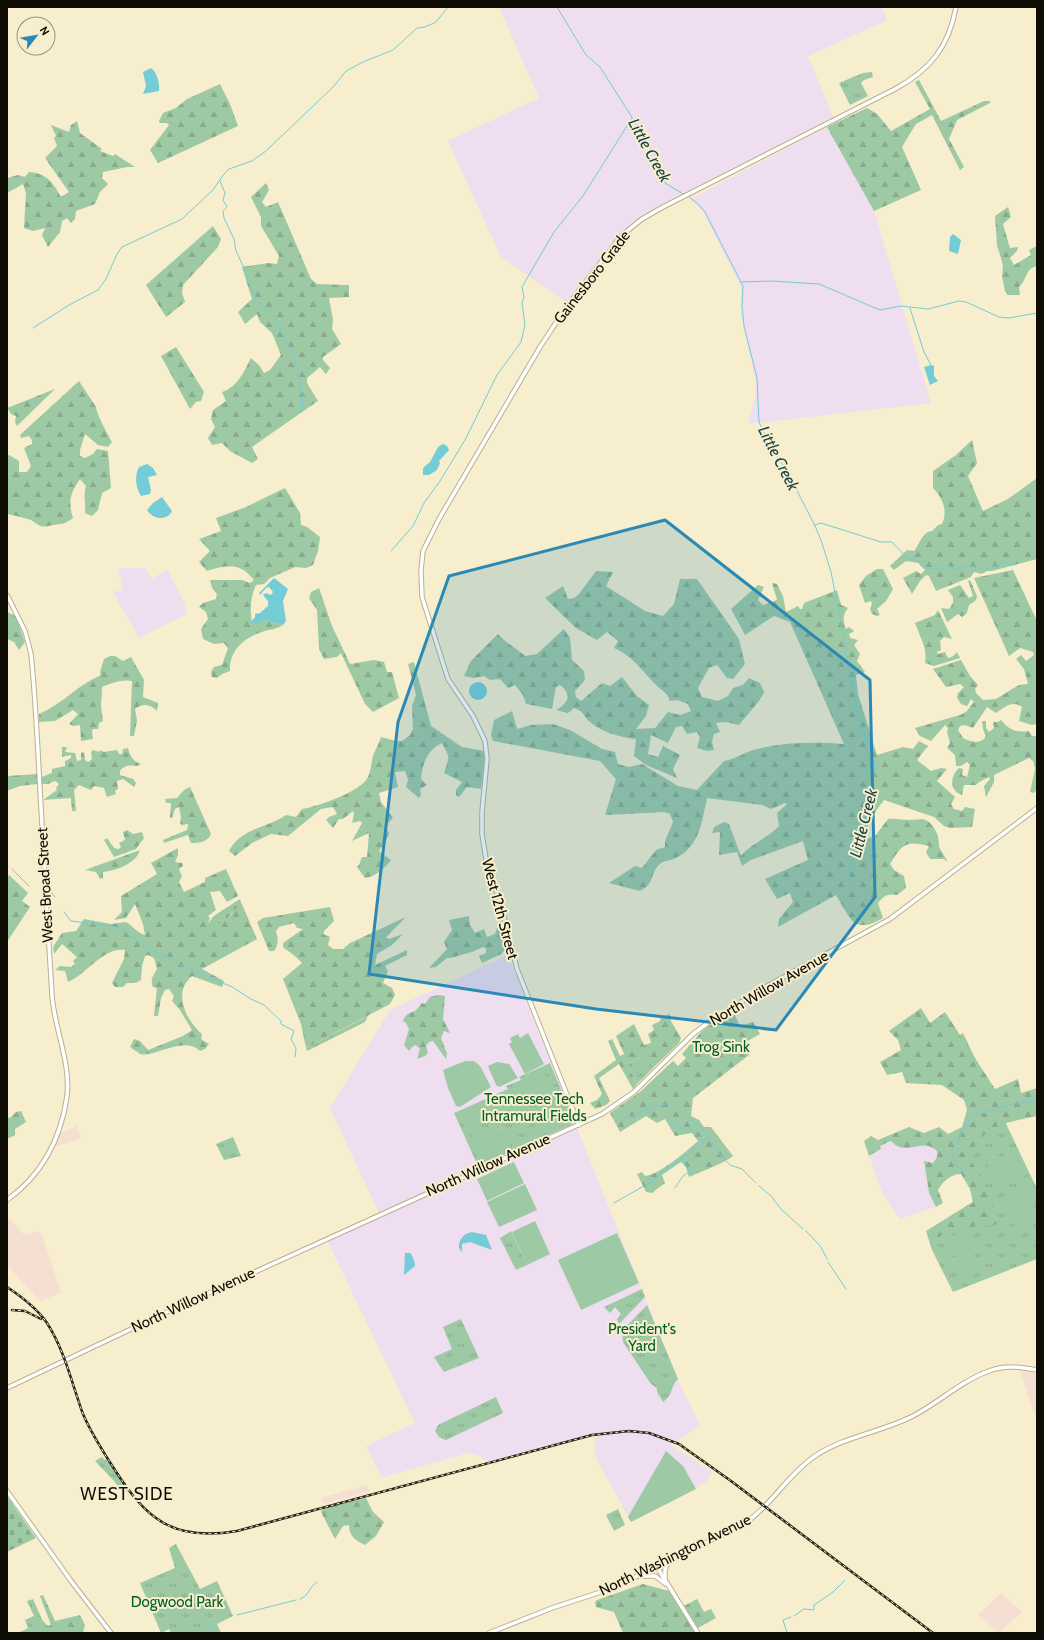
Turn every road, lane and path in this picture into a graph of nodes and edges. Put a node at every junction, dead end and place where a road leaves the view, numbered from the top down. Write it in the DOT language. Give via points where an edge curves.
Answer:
graph roads {
  1 [pos="956,7"];
  2 [pos="7,595"];
  3 [pos="455,690"];
  4 [pos="1037,808"];
  5 [pos="579,1125"];
  6 [pos="7,1200"];
  7 [pos="1037,1370"];
  8 [pos="7,1388"];
  9 [pos="7,1491"];
  10 [pos="668,1561"];
  11 [pos="657,1567"];
  12 [pos="640,1576"];
  13 [pos="665,1580"];
  14 [pos="669,1587"];
  15 [pos="112,1633"];
  16 [pos="489,1633"];
  17 [pos="698,1633"];
  1 -- 3 [label="main road, Gainesboro Grade" via="943,45 933,61 916,77 652,213 626,232 565,308 428,540 421,564 422,597 444,667"];
  2 -- 6 [label="main road, West Broad Street" via="25,631 31,654 52,997 67,1074 66,1096 49,1153 37,1173"];
  3 -- 5 [label="main road, West 12th Street" via="473,716 485,741 488,759 482,812 483,846 502,909 511,951"];
  4 -- 5 [label="main road, North Willow Avenue" via="890,918 722,1013 693,1034 634,1092 612,1108"];
  5 -- 8 [label="main road, North Willow Avenue" via="378,1214"];
  7 -- 10 [label="main road, North Washington Avenue" via="1016,1366 988,1371 912,1417 824,1451 801,1468 748,1521"];
  9 -- 15 [label="main road" via="71,1582"];
  10 -- 11 [label="main road, North Washington Avenue"];
  10 -- 13 [label="main road" via="664,1570"];
  11 -- 12 [label="main road, North Washington Avenue"];
  11 -- 13 [label="main road"];
  12 -- 14 [label="main road" via="655,1576"];
  12 -- 16 [label="main road, North Washington Avenue" via="614,1588 552,1608"];
  13 -- 14 [label="main road"];
  14 -- 17 [label="main road"];
}
